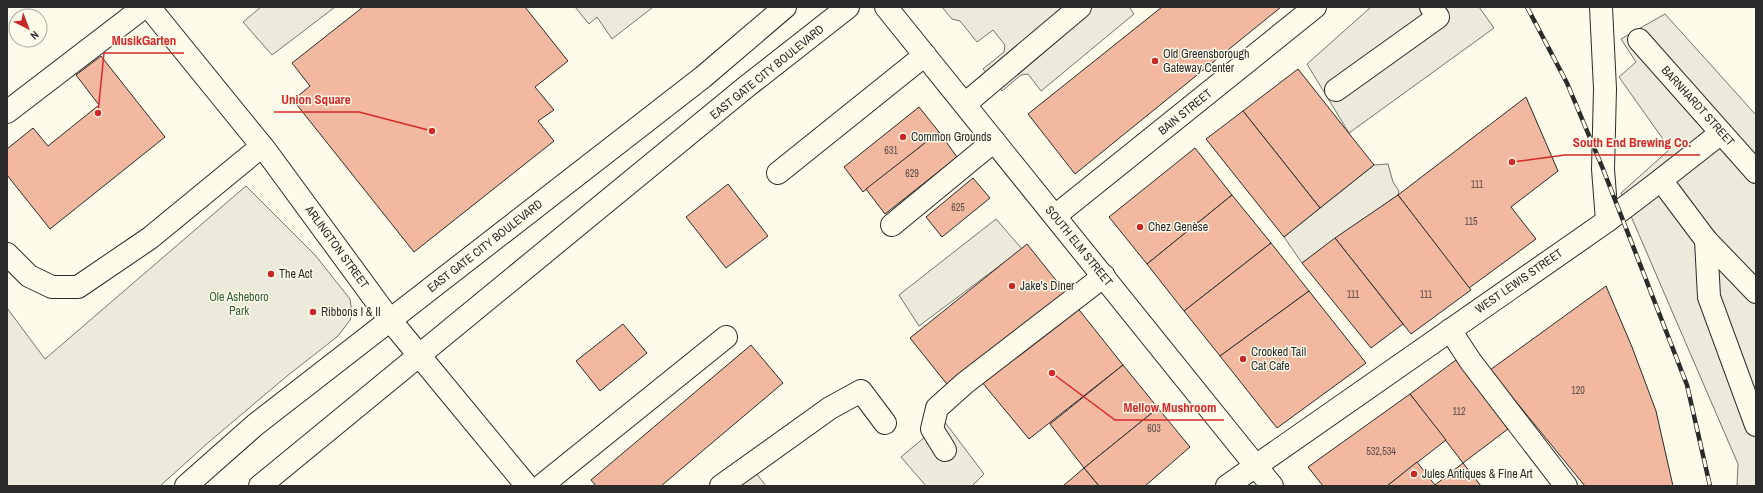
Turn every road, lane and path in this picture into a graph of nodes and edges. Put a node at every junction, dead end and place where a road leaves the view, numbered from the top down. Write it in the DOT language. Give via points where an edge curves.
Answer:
graph roads {
  1 [pos="144,7"];
  2 [pos="149,7"];
  3 [pos="785,7"];
  4 [pos="848,7"];
  5 [pos="886,7"];
  6 [pos="1080,7"];
  7 [pos="1315,7"];
  8 [pos="1431,7"];
  9 [pos="1600,7"];
  10 [pos="1639,40"];
  11 [pos="925,55"];
  12 [pos="1336,90"];
  13 [pos="965,104"];
  14 [pos="7,112"];
  15 [pos="1721,132"];
  16 [pos="994,141"];
  17 [pos="262,146"];
  18 [pos="1756,172"];
  19 [pos="778,173"];
  20 [pos="1661,180"];
  21 [pos="1055,216"];
  22 [pos="1607,221"];
  23 [pos="892,225"];
  24 [pos="1706,240"];
  25 [pos="7,254"];
  26 [pos="1104,276"];
  27 [pos="1756,292"];
  28 [pos="390,320"];
  29 [pos="1450,330"];
  30 [pos="726,336"];
  31 [pos="420,356"];
  32 [pos="885,424"];
  33 [pos="1756,425"];
  34 [pos="945,450"];
  35 [pos="1256,465"];
  36 [pos="186,486"];
  37 [pos="260,486"];
  38 [pos="527,486"];
  39 [pos="541,486"];
  40 [pos="721,486"];
  41 [pos="1227,486"];
  42 [pos="1272,486"];
  43 [pos="1566,486"];
  1 -- 14 [label="main road"];
  2 -- 17 [label="main road, ARLINGTON STREET"];
  3 -- 28 [label="main road, EAST GATE CITY BOULEVARD" via="703,78"];
  4 -- 31 [label="main road, EAST GATE CITY BOULEVARD"];
  5 -- 11 [label="main road, SOUTH ELM STREET"];
  6 -- 13 [label="main road"];
  7 -- 21 [label="main road, BAIN STREET"];
  8 -- 12 [label="main road" via="1438,17"];
  9 -- 22 [label="main road" via="1604,90 1603,169"];
  10 -- 15 [label="main road, BARNHARDT STREET"];
  11 -- 13 [label="main road, SOUTH ELM STREET"];
  11 -- 19 [label="main road"];
  13 -- 16 [label="main road, SOUTH ELM STREET"];
  15 -- 18 [label="main road, BARNHARDT STREET"];
  15 -- 20 [label="main road, WEST LEWIS STREET"];
  16 -- 21 [label="main road, SOUTH ELM STREET"];
  16 -- 23 [label="main road"];
  17 -- 25 [label="main road" via="150,238 78,286 52,287 29,276"];
  17 -- 28 [label="main road, ARLINGTON STREET"];
  20 -- 22 [label="main road, WEST LEWIS STREET"];
  20 -- 24 [label="main road"];
  21 -- 26 [label="main road, SOUTH ELM STREET"];
  22 -- 29 [label="main road, WEST LEWIS STREET"];
  24 -- 27 [label="main road"];
  24 -- 33 [label="main road" via="1709,297"];
  26 -- 34 [label="main road" via="971,378 937,408 932,429"];
  26 -- 35 [label="main road, SOUTH ELM STREET"];
  28 -- 31 [label="main road, ARLINGTON STREET"];
  28 -- 36 [label="main road, EAST GATE CITY BOULEVARD" via="255,425"];
  29 -- 35 [label="main road, WEST LEWIS STREET"];
  29 -- 43 [label="main road" via="1471,362"];
  30 -- 39 [label="main road"];
  31 -- 37 [label="main road, EAST GATE CITY BOULEVARD"];
  31 -- 38 [label="main road, ARLINGTON STREET"];
  32 -- 40 [label="main road" via="861,391 830,408"];
  35 -- 41 [label="main road, WEST LEWIS STREET"];
  35 -- 42 [label="main road, SOUTH ELM STREET"];
}
